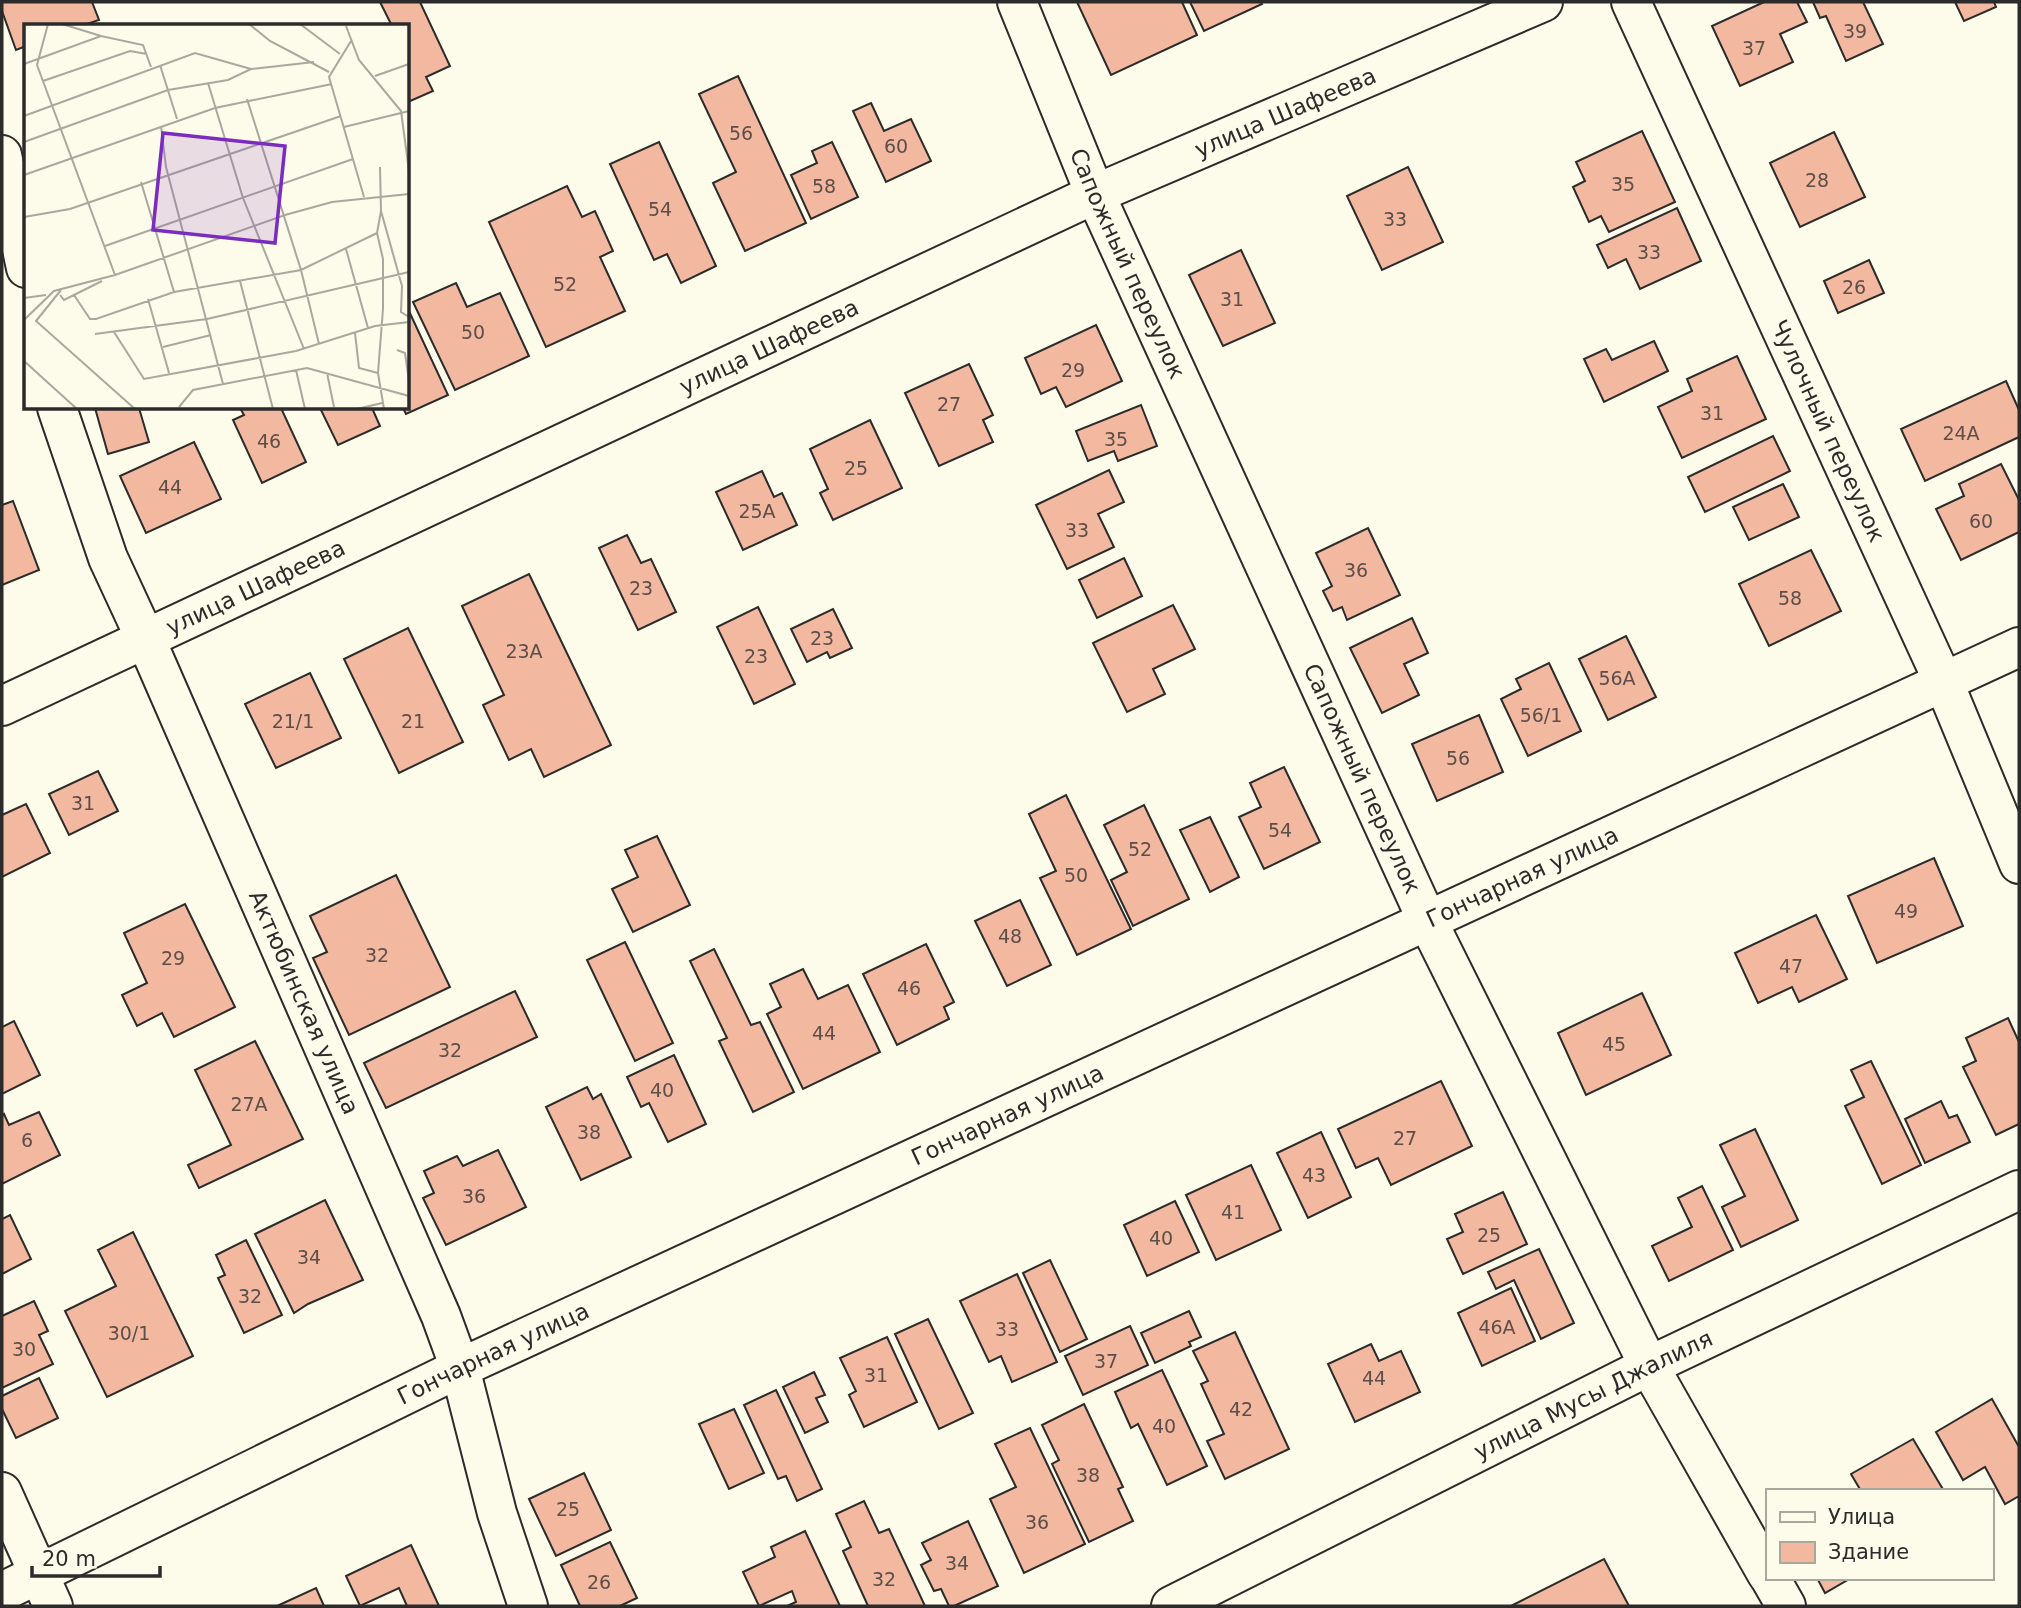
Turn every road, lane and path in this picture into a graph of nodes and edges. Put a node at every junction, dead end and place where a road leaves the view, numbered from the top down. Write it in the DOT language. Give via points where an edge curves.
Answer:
graph roads {
  1 [pos="1017,2"];
  2 [pos="1543,2"];
  3 [pos="1631,2"];
  4 [pos="2,155"];
  5 [pos="1095,194"];
  6 [pos="24,259"];
  7 [pos="58,410"];
  8 [pos="146,640"];
  9 [pos="2019,647"];
  10 [pos="1944,683"];
  11 [pos="2,706"];
  12 [pos="2019,864"];
  13 [pos="1427,920"];
  14 [pos="2019,1190"];
  15 [pos="1649,1366"];
  16 [pos="460,1368"];
  17 [pos="2,1492"];
  18 [pos="1766,1571"];
  19 [pos="1771,1580"];
  20 [pos="46,1590"];
  21 [pos="2,1592"];
  22 [pos="528,1606"];
  23 [pos="1171,1606"];
  24 [pos="1786,1606"];
  1 -- 5 [label="street, Сапожный переулок"];
  2 -- 5 [label="street, улица Шафеева"];
  3 -- 10 [label="street, Чулочный переулок"];
  4 -- 6 [label="street"];
  5 -- 8 [label="street, улица Шафеева"];
  5 -- 13 [label="street, Сапожный переулок"];
  7 -- 8 [label="street, Актюбинская улица" via="107,558"];
  8 -- 11 [label="street, улица Шафеева"];
  8 -- 16 [label="street, Актюбинская улица" via="442,1316"];
  9 -- 10 [label="street, Гончарная улица"];
  10 -- 12 [label="street, Чулочный переулок"];
  10 -- 13 [label="street, Гончарная улица"];
  13 -- 15 [label="street, Сапожный переулок"];
  13 -- 16 [label="street, Гончарная улица"];
  14 -- 15 [label="street, улица Мусы Джалиля"];
  15 -- 18 [label="street, Сапожный переулок"];
  15 -- 23 [label="street, улица Мусы Джалиля"];
  16 -- 20 [label="street, Гончарная улица"];
  16 -- 22 [label="street, Актюбинская улица" via="497,1513"];
  17 -- 20 [label="street"];
  19 -- 24 [label="street, Сапожный переулок"];
  20 -- 21 [label="street, Гончарная улица"];
}
